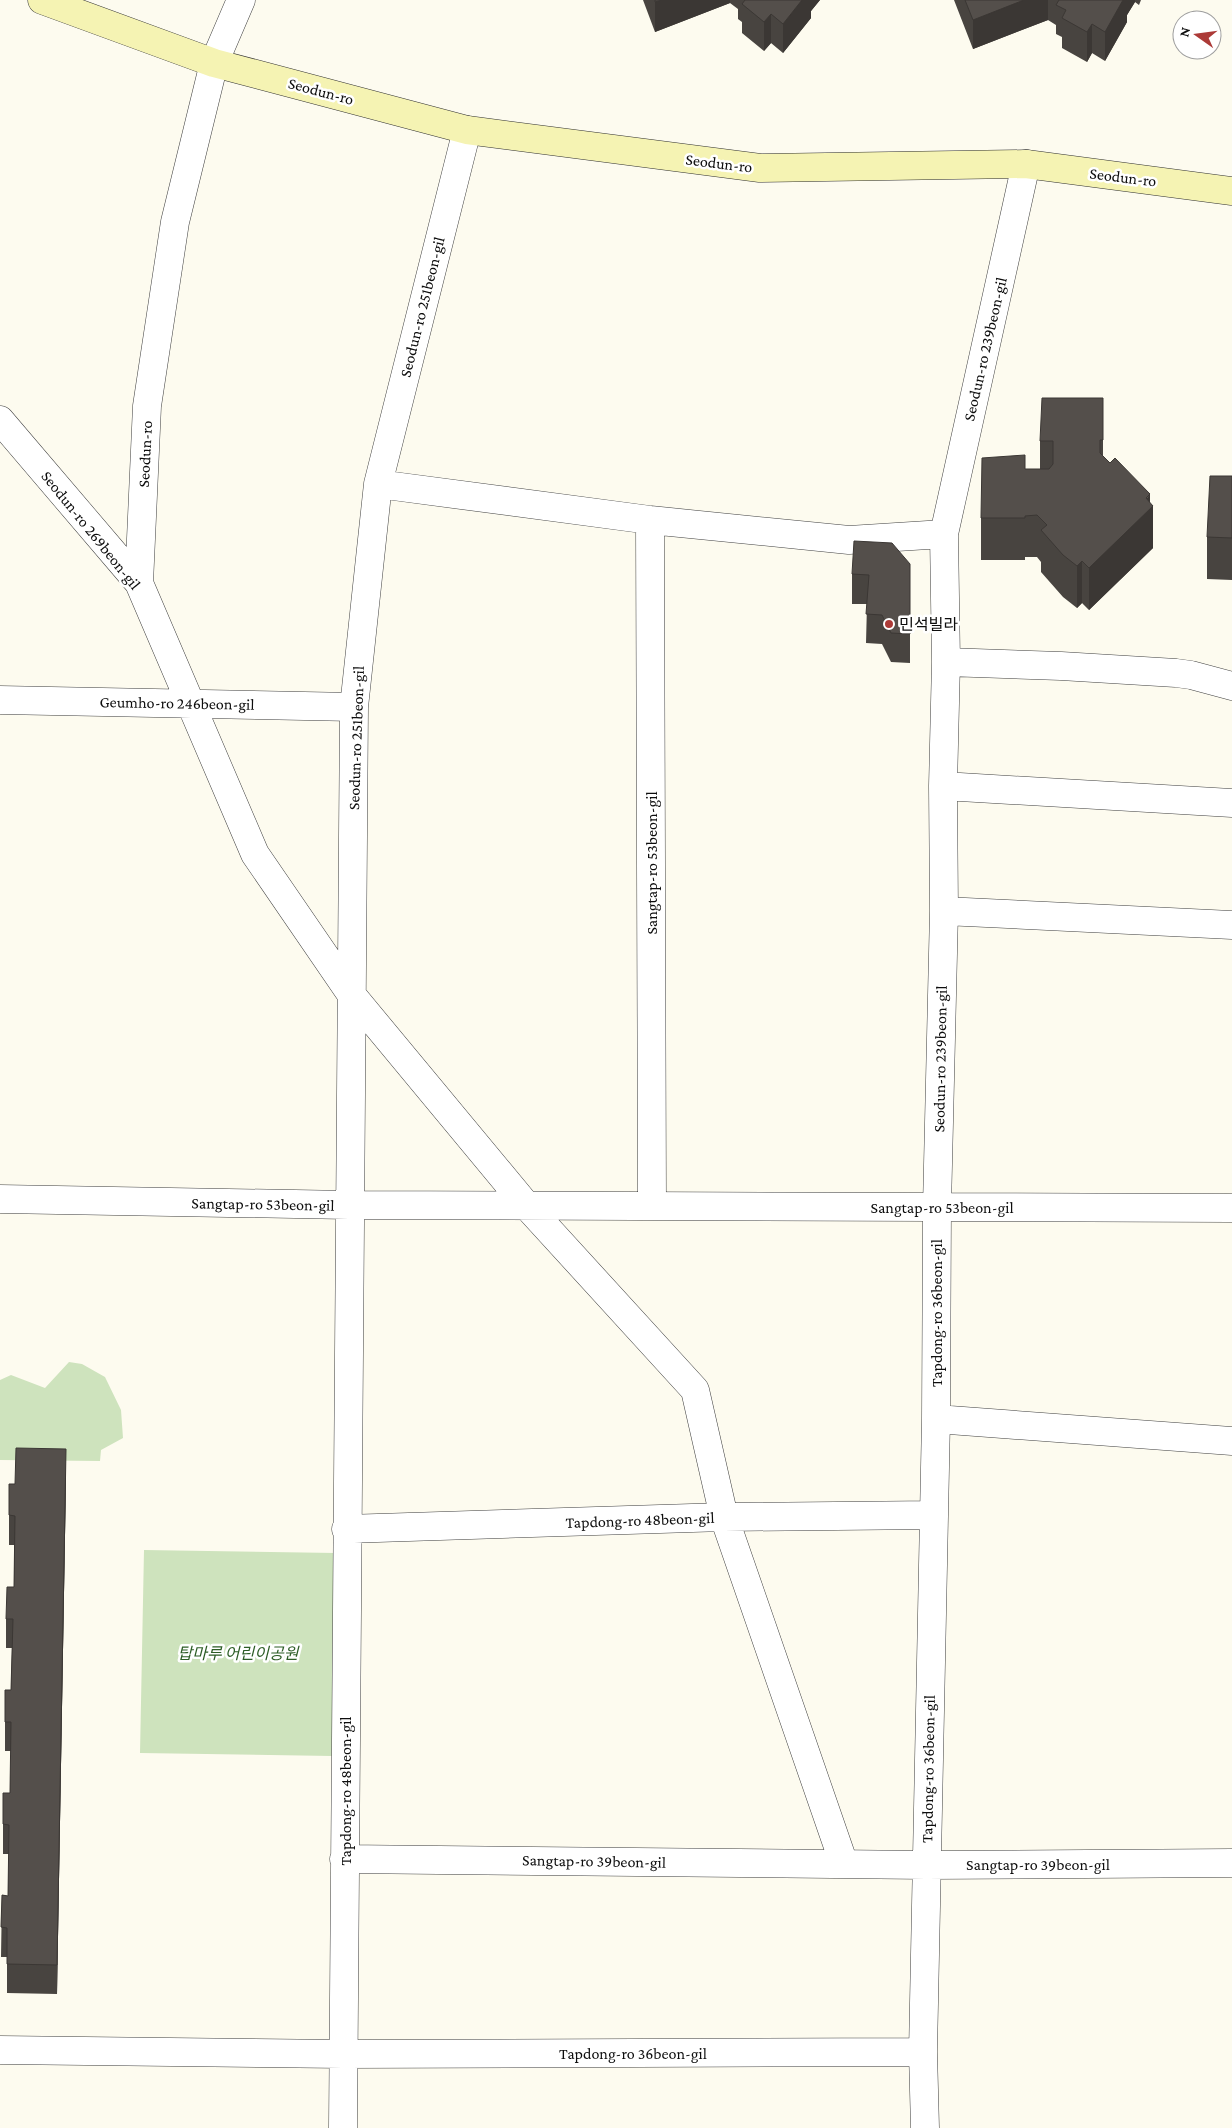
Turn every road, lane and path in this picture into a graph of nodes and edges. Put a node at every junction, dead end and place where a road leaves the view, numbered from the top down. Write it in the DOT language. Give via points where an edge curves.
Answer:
graph roads {
  1 [pos="42,0"];
  2 [pos="241,0"];
  3 [pos="214,63"];
  4 [pos="467,130"];
  5 [pos="1026,164"];
  6 [pos="1232,191"];
  7 [pos="0,420"];
  8 [pos="378,484"];
  9 [pos="650,520"];
  10 [pos="944,534"];
  11 [pos="139,583"];
  12 [pos="946,662"];
  13 [pos="1232,686"];
  14 [pos="0,700"];
  15 [pos="191,704"];
  16 [pos="354,707"];
  17 [pos="943,786"];
  18 [pos="1232,803"];
  19 [pos="944,911"];
  20 [pos="1232,926"];
  21 [pos="351,994"];
  22 [pos="0,1199"];
  23 [pos="349,1205"];
  24 [pos="526,1205"];
  25 [pos="652,1206"];
  26 [pos="936,1207"];
  27 [pos="1232,1208"];
  28 [pos="936,1419"];
  29 [pos="1232,1441"];
  30 [pos="934,1515"];
  31 [pos="724,1517"];
  32 [pos="346,1529"];
  33 [pos="344,1859"];
  34 [pos="1232,1863"];
  35 [pos="844,1864"];
  36 [pos="926,1865"];
  37 [pos="0,2050"];
  38 [pos="923,2052"];
  39 [pos="343,2054"];
  40 [pos="342,2128"];
  41 [pos="926,2128"];
  1 -- 3 [label="street, Seodun-ro"];
  2 -- 3 [label="street"];
  3 -- 4 [label="street, Seodun-ro"];
  3 -- 11 [label="street, Seodun-ro" via="175,222 149,396"];
  4 -- 5 [label="street, Seodun-ro" via="760,168"];
  4 -- 8 [label="street, Seodun-ro 251beon-gil"];
  5 -- 6 [label="street, Seodun-ro"];
  5 -- 10 [label="street, Seodun-ro 239beon-gil"];
  7 -- 11 [label="street, Seodun-ro 269beon-gil"];
  8 -- 9 [label="street"];
  8 -- 16 [label="street, Seodun-ro 251beon-gil"];
  9 -- 10 [label="street" via="849,540"];
  9 -- 25 [label="street, Sangtap-ro 53beon-gil"];
  10 -- 12 [label="street, Seodun-ro 239beon-gil"];
  11 -- 15 [label="street, Seodun-ro 269beon-gil"];
  12 -- 13 [label="street" via="1176,673"];
  12 -- 17 [label="street, Seodun-ro 239beon-gil"];
  14 -- 15 [label="street, Geumho-ro 246beon-gil"];
  15 -- 16 [label="street, Geumho-ro 246beon-gil"];
  15 -- 21 [label="street" via="255,854"];
  16 -- 21 [label="street, Seodun-ro 251beon-gil"];
  17 -- 18 [label="street"];
  17 -- 19 [label="street, Seodun-ro 239beon-gil"];
  19 -- 20 [label="street"];
  19 -- 26 [label="street, Seodun-ro 239beon-gil"];
  21 -- 23 [label="street, Seodun-ro 251beon-gil"];
  21 -- 24 [label="street"];
  22 -- 23 [label="street, Sangtap-ro 53beon-gil"];
  23 -- 24 [label="street, Sangtap-ro 53beon-gil"];
  23 -- 32 [label="street, Tapdong-ro 48beon-gil"];
  24 -- 25 [label="street, Sangtap-ro 53beon-gil"];
  24 -- 31 [label="street" via="695,1390"];
  25 -- 26 [label="street, Sangtap-ro 53beon-gil"];
  26 -- 27 [label="street, Sangtap-ro 53beon-gil"];
  26 -- 28 [label="street, Tapdong-ro 36beon-gil"];
  28 -- 29 [label="street"];
  28 -- 30 [label="street, Tapdong-ro 36beon-gil"];
  30 -- 31 [label="street"];
  30 -- 36 [label="street, Tapdong-ro 36beon-gil"];
  31 -- 32 [label="street, Tapdong-ro 48beon-gil"];
  31 -- 35 [label="street"];
  32 -- 33 [label="street, Tapdong-ro 48beon-gil"];
  33 -- 35 [label="street, Sangtap-ro 39beon-gil"];
  33 -- 39 [label="street, Tapdong-ro 48beon-gil"];
  34 -- 36 [label="street, Sangtap-ro 39beon-gil"];
  35 -- 36 [label="street, Sangtap-ro 39beon-gil"];
  36 -- 38 [label="street, Tapdong-ro 36beon-gil"];
  37 -- 39 [label="street"];
  38 -- 39 [label="street, Tapdong-ro 36beon-gil"];
  38 -- 41 [label="street, Tapdong-ro 36beon-gil"];
  39 -- 40 [label="street, Tapdong-ro 48beon-gil"];
}
